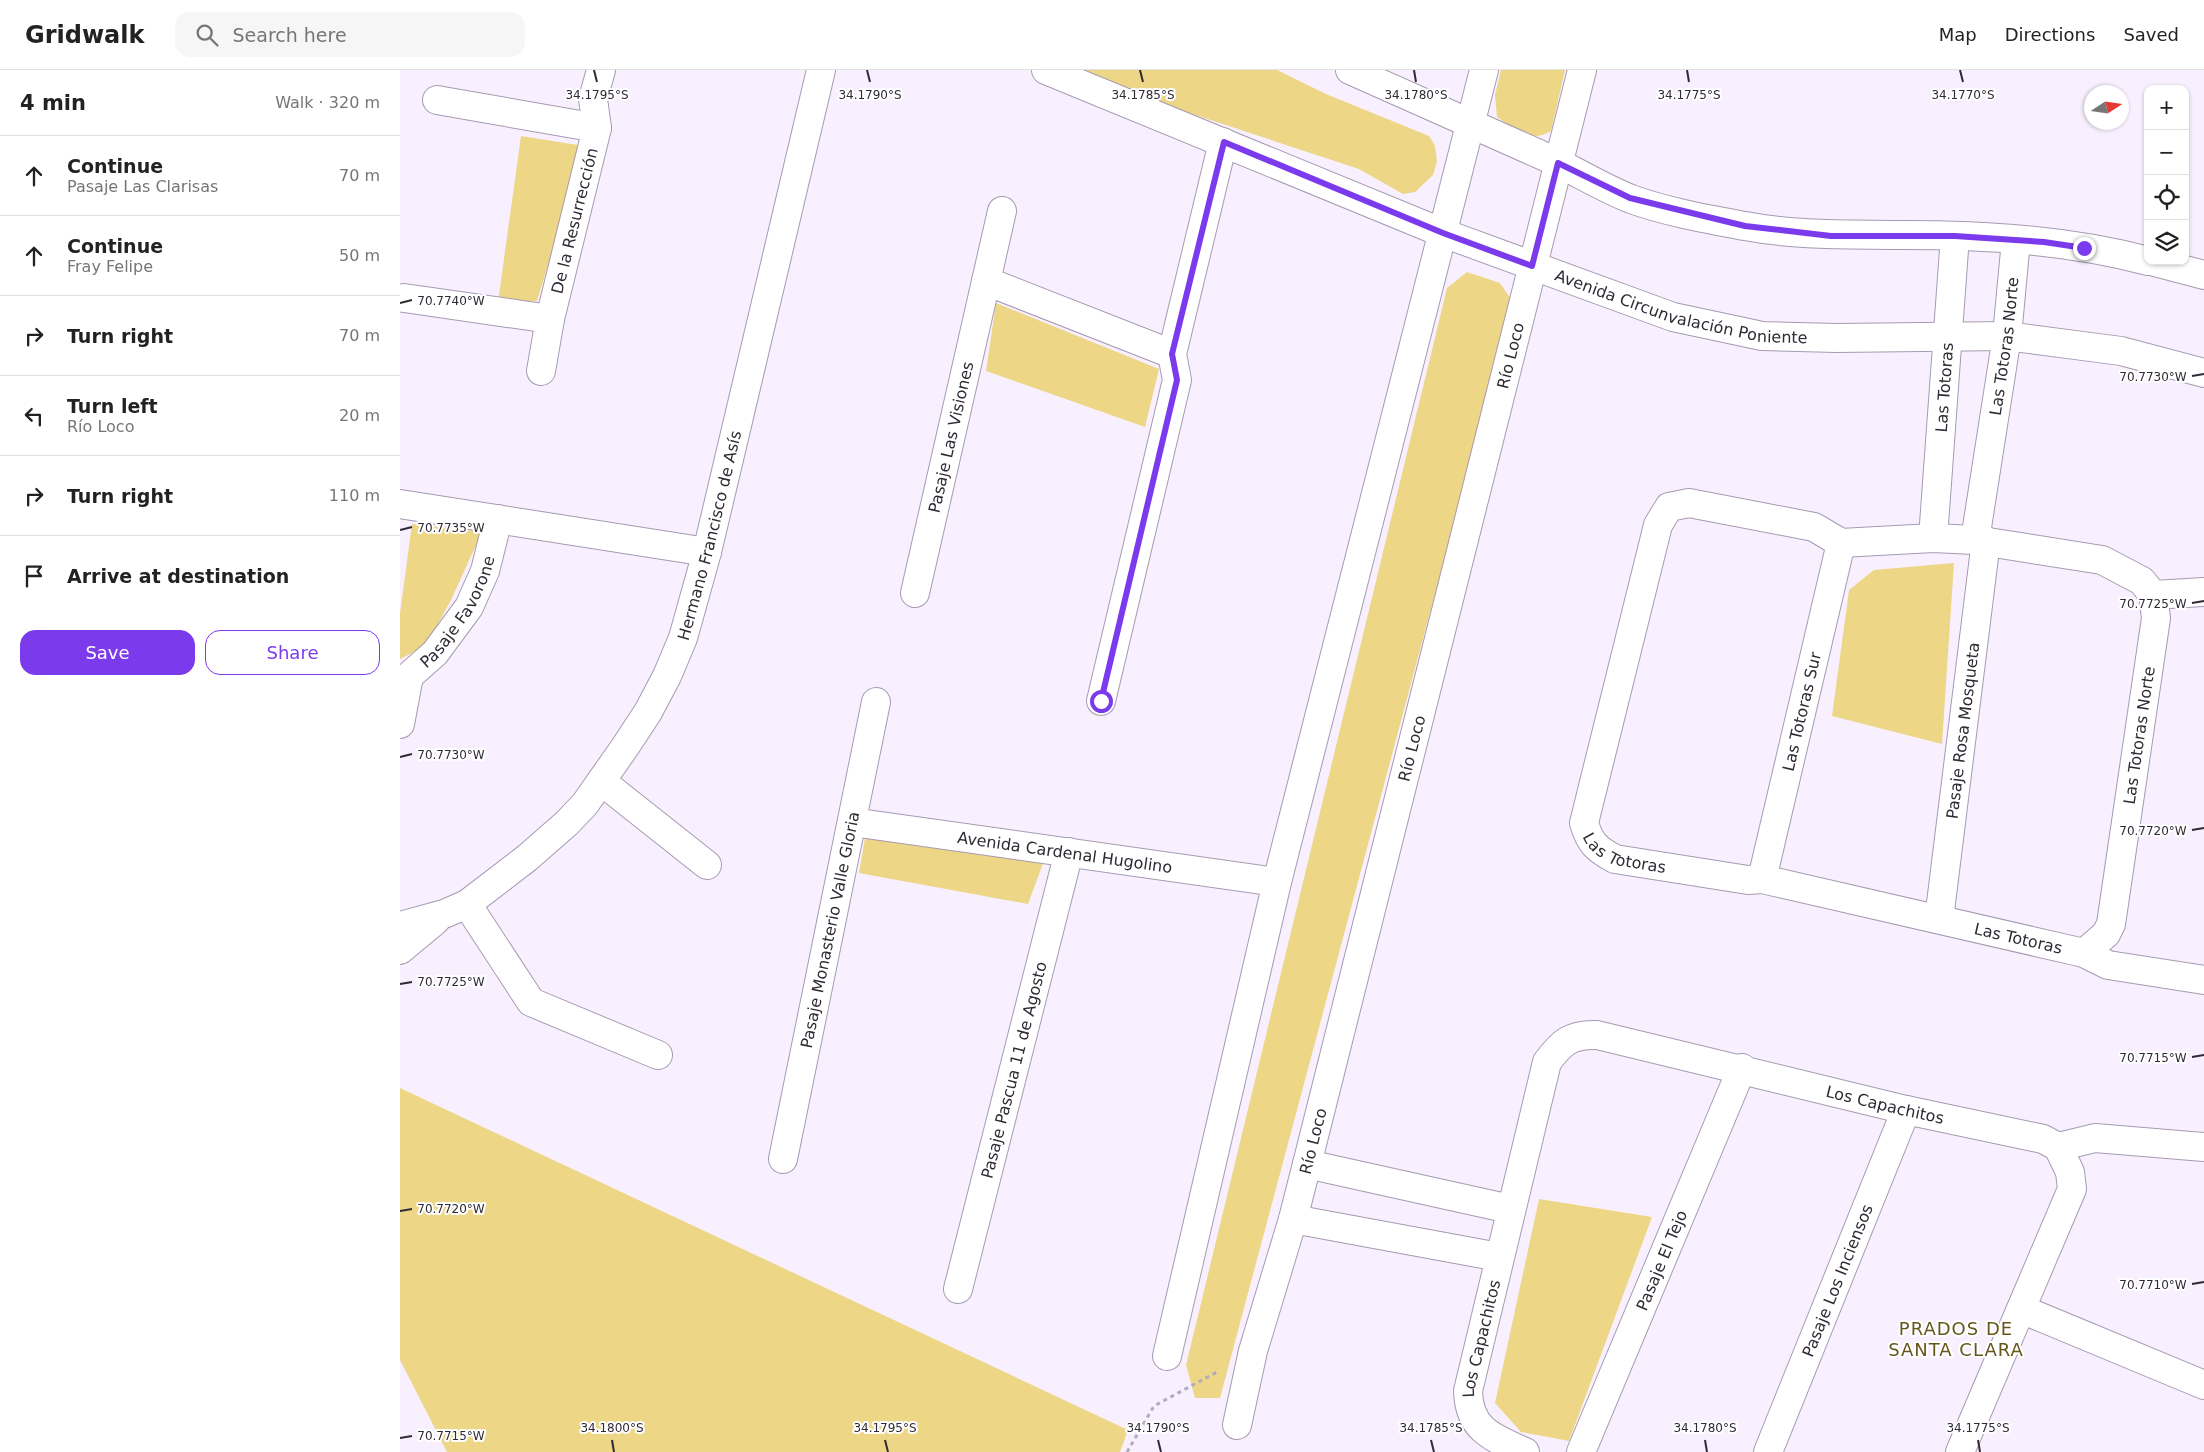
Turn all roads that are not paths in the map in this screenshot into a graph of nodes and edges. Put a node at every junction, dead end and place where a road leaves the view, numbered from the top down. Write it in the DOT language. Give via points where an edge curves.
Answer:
graph roads {
  1 [pos="601,70"];
  2 [pos="821,70"];
  3 [pos="1046,70"];
  4 [pos="1350,70"];
  5 [pos="1484,70"];
  6 [pos="1582,70"];
  7 [pos="437,100"];
  8 [pos="1472,123"];
  9 [pos="597,128"];
  10 [pos="1224,142"];
  11 [pos="1558,163"];
  12 [pos="1002,211"];
  13 [pos="1443,233"];
  14 [pos="1955,236"];
  15 [pos="2016,240"];
  16 [pos="2144,260"];
  17 [pos="2165,265"];
  18 [pos="1532,266"];
  19 [pos="2204,275"];
  20 [pos="986,280"];
  21 [pos="404,298"];
  22 [pos="550,319"];
  23 [pos="2007,336"];
  24 [pos="1949,337"];
  25 [pos="1172,354"];
  26 [pos="542,371"];
  27 [pos="2204,373"];
  28 [pos="400,504"];
  29 [pos="498,519"];
  30 [pos="1933,538"];
  31 [pos="1980,541"];
  32 [pos="1841,543"];
  33 [pos="707,552"];
  34 [pos="2204,592"];
  35 [pos="916,593"];
  36 [pos="2153,595"];
  37 [pos="1101,701"];
  38 [pos="876,702"];
  39 [pos="400,724"];
  40 [pos="601,781"];
  41 [pos="852,822"];
  42 [pos="1069,852"];
  43 [pos="707,865"];
  44 [pos="1762,880"];
  45 [pos="1277,882"];
  46 [pos="455,909"];
  47 [pos="1939,919"];
  48 [pos="400,926"];
  49 [pos="400,950"];
  50 [pos="2084,953"];
  51 [pos="2204,980"];
  52 [pos="658,1055"];
  53 [pos="1742,1068"];
  54 [pos="1906,1110"];
  55 [pos="2058,1147"];
  56 [pos="2204,1147"];
  57 [pos="783,1159"];
  58 [pos="1307,1164"];
  59 [pos="1510,1209"];
  60 [pos="1293,1219"];
  61 [pos="1499,1257"];
  62 [pos="958,1289"];
  63 [pos="2021,1308"];
  64 [pos="1167,1356"];
  65 [pos="2204,1385"];
  66 [pos="1237,1425"];
  67 [pos="1525,1452"];
  68 [pos="1581,1452"];
  69 [pos="1768,1452"];
  70 [pos="1960,1452"];
  1 -- 9 [label="street, De la Resurrección" via="594,99"];
  2 -- 33 [label="street, Hermano Francisco de Asís"];
  3 -- 10 [label="street, Avenida Circunvalación Poniente"];
  4 -- 8 [label="street"];
  5 -- 8 [label="street"];
  6 -- 11 [label="street, Río Loco"];
  7 -- 9 [label="street"];
  8 -- 11 [label="street"];
  8 -- 13 [label="street"];
  9 -- 22 [label="street, De la Resurrección"];
  10 -- 13 [label="street, Avenida Circunvalación Poniente"];
  10 -- 25 [label="street"];
  11 -- 14 [label="street" via="1630,198 1745,226 1831,236"];
  11 -- 18 [label="street, Río Loco"];
  12 -- 20 [label="street, Pasaje Las Visiones"];
  13 -- 18 [label="street, Avenida Circunvalación Poniente"];
  13 -- 45 [label="street"];
  14 -- 15 [label="street"];
  14 -- 24 [label="street, Las Totoras"];
  15 -- 16 [label="street" via="2098,250"];
  15 -- 23 [label="street, Las Totoras Norte"];
  17 -- 19 [label="street"];
  18 -- 24 [label="street, Avenida Circunvalación Poniente" via="1673,317 1762,336"];
  18 -- 58 [label="street, Río Loco"];
  20 -- 25 [label="street"];
  20 -- 35 [label="street, Pasaje Las Visiones"];
  21 -- 22 [label="street"];
  22 -- 26 [label="street, De la Resurrección"];
  23 -- 24 [label="street, Avenida Circunvalación Poniente"];
  23 -- 27 [label="street, Avenida Circunvalación Poniente" via="2121,351"];
  23 -- 31 [label="street, Las Totoras Norte"];
  24 -- 30 [label="street, Las Totoras"];
  25 -- 37 [label="street" via="1177,380"];
  28 -- 29 [label="street"];
  29 -- 33 [label="street"];
  29 -- 39 [label="street, Pasaje Favorone" via="485,572 469,607 435,653 409,676"];
  30 -- 31 [label="street"];
  30 -- 32 [label="street"];
  31 -- 36 [label="street" via="2102,560 2142,581"];
  31 -- 47 [label="street, Pasaje Rosa Mosqueta"];
  32 -- 44 [label="street, Las Totoras Sur"];
  32 -- 44 [label="street, Las Totoras" via="1814,527 1689,503 1669,507 1658,525 1584,823 1589,840 1615,860"];
  33 -- 40 [label="street, Hermano Francisco de Asís" via="683,638 668,676 648,712"];
  34 -- 36 [label="street"];
  36 -- 50 [label="street, Las Totoras Norte" via="2156,618 2112,924 2106,934"];
  38 -- 41 [label="street, Pasaje Monasterio Valle Gloria"];
  40 -- 43 [label="street"];
  40 -- 46 [label="street, Hermano Francisco de Asís" via="586,804 567,823 527,858"];
  41 -- 42 [label="street, Avenida Cardenal Hugolino"];
  41 -- 57 [label="street, Pasaje Monasterio Valle Gloria"];
  42 -- 45 [label="street, Avenida Cardenal Hugolino"];
  42 -- 62 [label="street, Pasaje Pascua 11 de Agosto"];
  44 -- 47 [label="street, Las Totoras"];
  45 -- 64 [label="street"];
  46 -- 48 [label="street, Hermano Francisco de Asís"];
  46 -- 49 [label="street, Hermano Francisco de Asís"];
  46 -- 52 [label="street" via="531,1002"];
  47 -- 50 [label="street, Las Totoras"];
  50 -- 51 [label="street, Las Totoras" via="2108,965"];
  53 -- 54 [label="street, Los Capachitos"];
  53 -- 59 [label="street, Los Capachitos" via="1597,1035 1581,1035 1560,1045 1547,1062"];
  53 -- 68 [label="street, Pasaje El Tejo"];
  54 -- 55 [label="street, Los Capachitos" via="2043,1139"];
  54 -- 69 [label="street, Pasaje Los Inciensos"];
  55 -- 56 [label="street" via="2108,1138"];
  55 -- 63 [label="street" via="2070,1172 2072,1189"];
  58 -- 59 [label="street"];
  58 -- 60 [label="street, Río Loco"];
  59 -- 61 [label="street, Los Capachitos"];
  60 -- 61 [label="street, Los Capachitos"];
  60 -- 66 [label="street, Río Loco" via="1253,1350"];
  61 -- 67 [label="street, Los Capachitos" via="1468,1391 1468,1406 1474,1420 1491,1437"];
  63 -- 65 [label="street"];
  63 -- 70 [label="street"];
}
